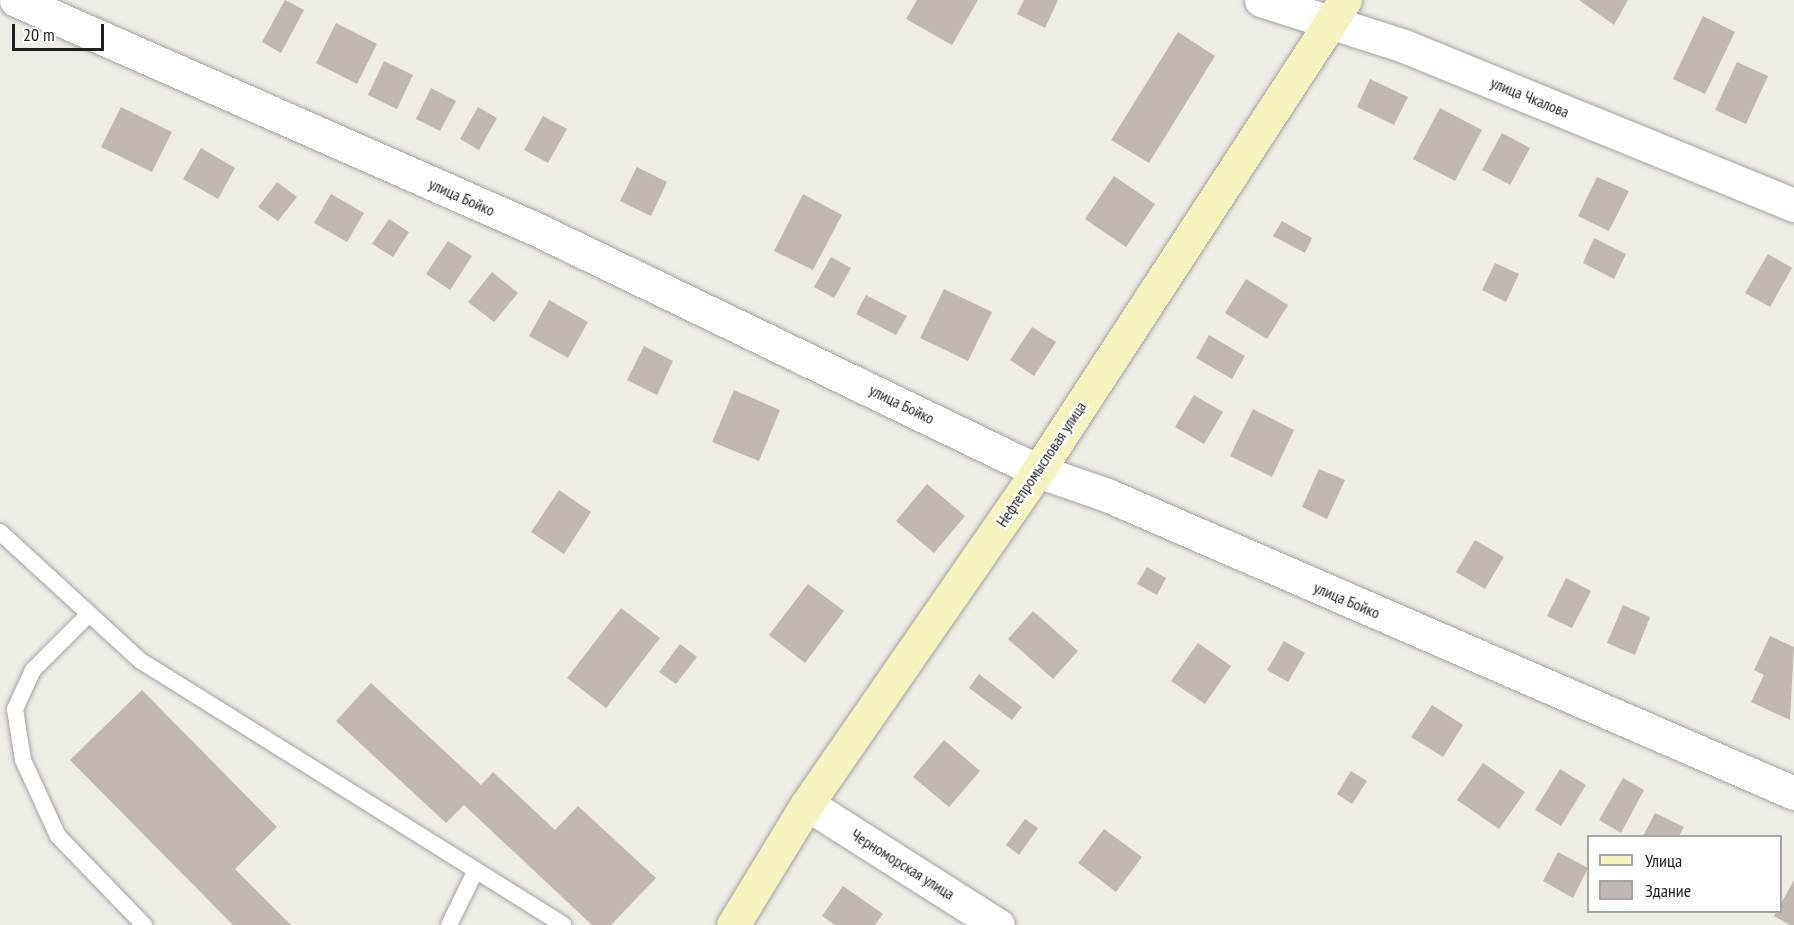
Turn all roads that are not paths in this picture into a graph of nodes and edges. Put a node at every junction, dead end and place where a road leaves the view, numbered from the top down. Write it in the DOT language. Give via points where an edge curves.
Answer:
graph roads {
  1 [pos="16,0"];
  2 [pos="1261,0"];
  3 [pos="1336,10"];
  4 [pos="1794,205"];
  5 [pos="1038,471"];
  6 [pos="0,532"];
  7 [pos="88,615"];
  8 [pos="1794,794"];
  9 [pos="807,804"];
  10 [pos="476,870"];
  11 [pos="144,925"];
  12 [pos="449,925"];
  13 [pos="563,925"];
  14 [pos="733,925"];
  15 [pos="998,925"];
  1 -- 5 [label="street, улица Бойко" via="536,229"];
  2 -- 3 [label="street, улица Чкалова"];
  3 -- 4 [label="street, улица Чкалова" via="1404,46"];
  3 -- 5 [label="main road, Нефтепромысловая улица"];
  5 -- 8 [label="street, улица Бойко" via="1107,495"];
  5 -- 9 [label="main road, Нефтепромысловая улица"];
  6 -- 7 [label="lane"];
  7 -- 10 [label="lane" via="141,661"];
  7 -- 11 [label="lane" via="33,670 15,709 23,760 58,836"];
  9 -- 14 [label="main road, Нефтепромысловая улица"];
  9 -- 15 [label="street, Черноморская улица"];
  10 -- 12 [label="lane"];
  10 -- 13 [label="lane"];
}
